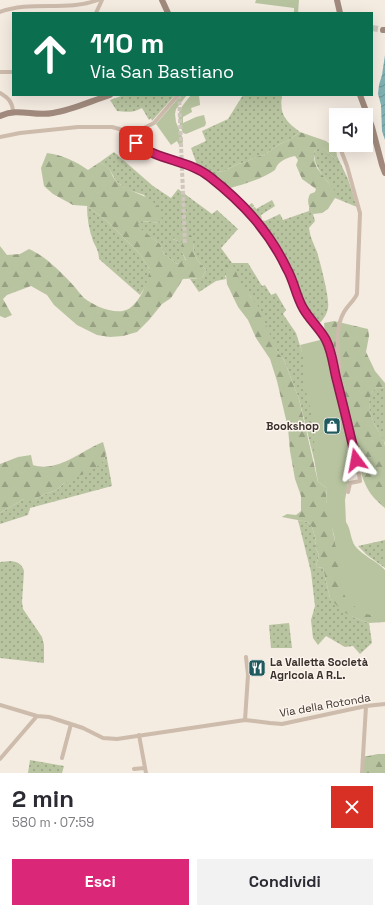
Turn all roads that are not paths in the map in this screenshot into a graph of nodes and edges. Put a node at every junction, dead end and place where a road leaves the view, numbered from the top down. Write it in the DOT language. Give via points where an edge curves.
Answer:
graph roads {
  1 [pos="98,0"];
  2 [pos="102,0"];
  3 [pos="162,0"];
  4 [pos="337,0"];
  5 [pos="0,12"];
  6 [pos="96,12"];
  7 [pos="168,12"];
  8 [pos="340,12"];
  9 [pos="0,72"];
  10 [pos="12,72"];
  11 [pos="0,93"];
  12 [pos="107,96"];
  13 [pos="177,96"];
  14 [pos="360,96"];
  15 [pos="365,108"];
  16 [pos="13,111"];
  17 [pos="0,116"];
  18 [pos="123,130"];
  19 [pos="373,132"];
  20 [pos="0,137"];
  21 [pos="341,152"];
  22 [pos="385,173"];
  23 [pos="338,386"];
  24 [pos="348,492"];
  25 [pos="246,657"];
  26 [pos="385,704"];
  27 [pos="0,705"];
  28 [pos="366,706"];
  29 [pos="37,716"];
  30 [pos="245,720"];
  31 [pos="70,724"];
  32 [pos="139,735"];
  33 [pos="62,758"];
  34 [pos="0,759"];
  35 [pos="145,768"];
  36 [pos="134,770"];
  37 [pos="146,773"];
  38 [pos="362,773"];
  1 -- 5 [label="street" via="85,4 16,7"];
  2 -- 6 [label="street"];
  3 -- 7 [label="main road"];
  4 -- 8 [label="main road"];
  9 -- 10 [label="street"];
  11 -- 16 [label="street" via="9,98"];
  12 -- 16 [label="main road" via="53,113"];
  13 -- 18 [label="street" via="154,122 142,129"];
  14 -- 15 [label="main road"];
  16 -- 17 [label="main road"];
  18 -- 20 [label="street" via="112,127 78,127"];
  18 -- 23 [label="street" via="144,150 204,173 249,212 275,246 288,269 302,308 324,336 332,353"];
  19 -- 22 [label="main road"];
  21 -- 23 [label="street" via="359,206 360,221 357,294 344,312 337,338"];
  23 -- 24 [label="street" via="360,481 350,483"];
  25 -- 30 [label="street" via="248,675"];
  26 -- 28 [label="street, Via della Rotonda"];
  27 -- 29 [label="street, Via della Rotonda"];
  28 -- 30 [label="street, Via della Rotonda" via="282,724"];
  28 -- 38 [label="street"];
  29 -- 31 [label="street, Via della Rotonda"];
  29 -- 34 [label="street"];
  30 -- 32 [label="street, Via della Rotonda"];
  31 -- 32 [label="street, Via della Rotonda" via="103,738 117,739"];
  31 -- 33 [label="street"];
  32 -- 35 [label="street"];
  35 -- 36 [label="street"];
  35 -- 37 [label="street"];
}
